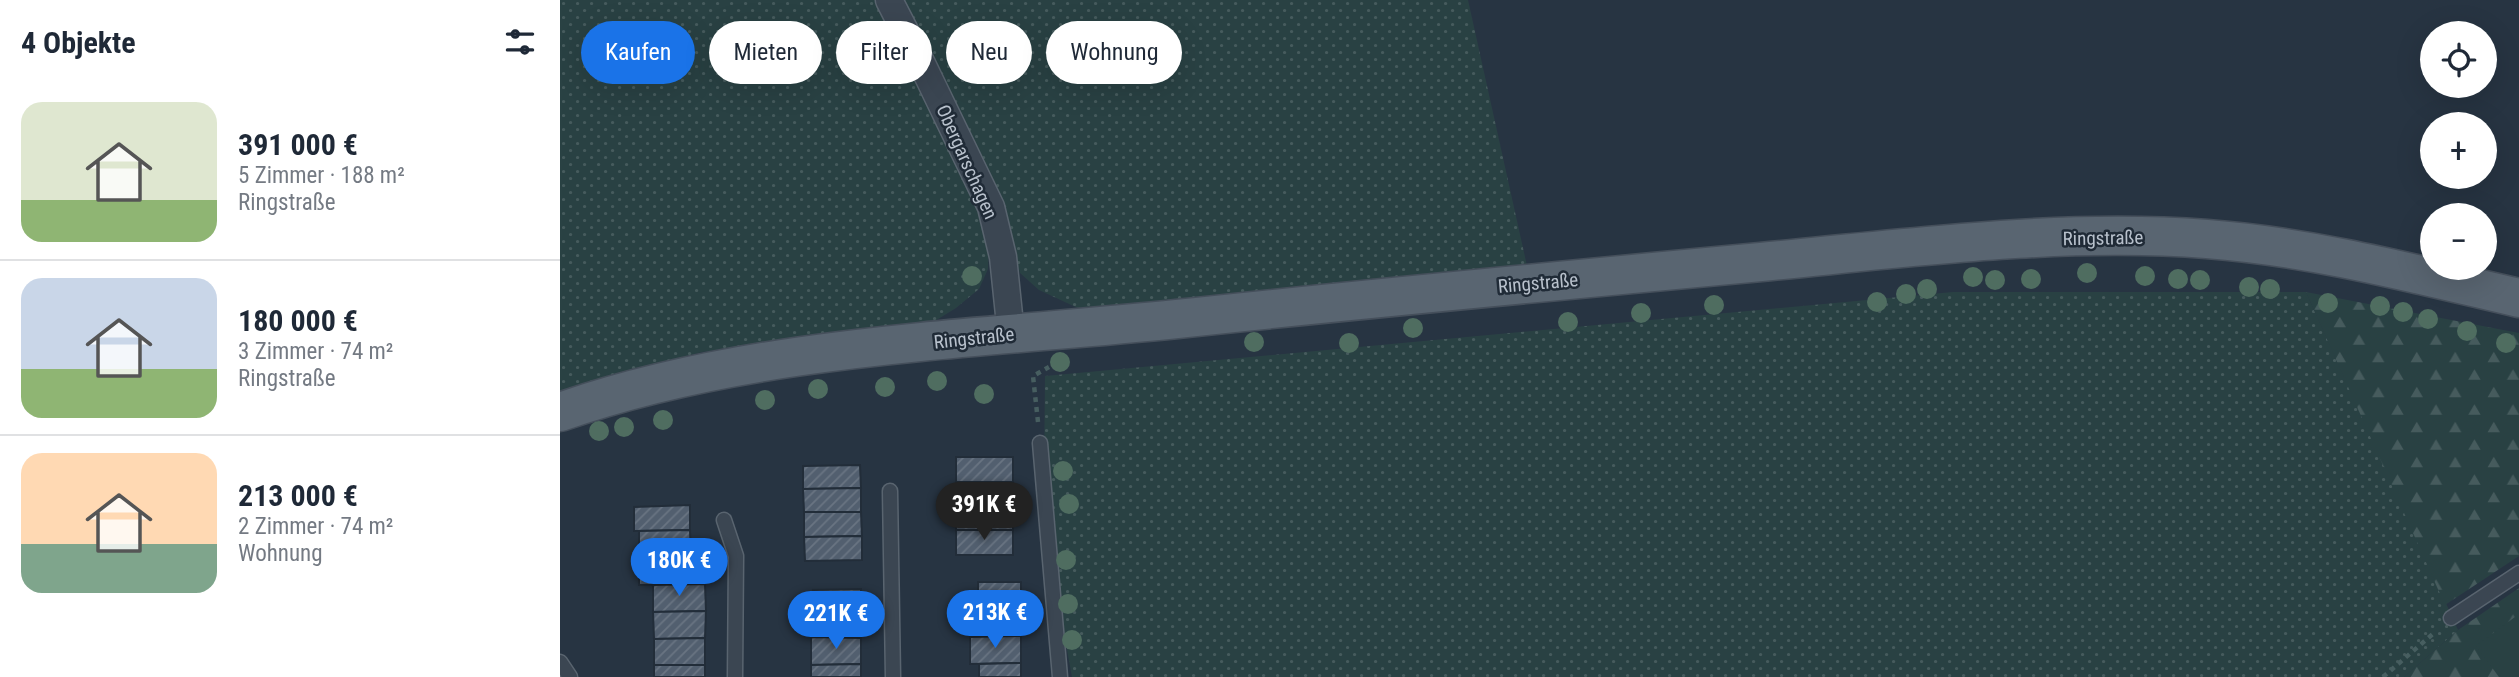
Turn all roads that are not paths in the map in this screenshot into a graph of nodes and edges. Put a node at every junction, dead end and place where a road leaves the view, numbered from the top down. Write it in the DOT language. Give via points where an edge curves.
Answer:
graph roads {
  1 [pos="888,0"];
  2 [pos="2519,298"];
  3 [pos="1011,334"];
  4 [pos="560,412"];
  5 [pos="1040,443"];
  6 [pos="890,491"];
  7 [pos="724,520"];
  8 [pos="2519,573"];
  9 [pos="2451,618"];
  10 [pos="560,662"];
  11 [pos="570,677"];
  12 [pos="735,677"];
  13 [pos="893,677"];
  14 [pos="1060,677"];
  1 -- 3 [label="street, Obergarschagen" via="991,207 1003,257"];
  2 -- 3 [label="main road, Ringstraße" via="2287,247 2203,239 2064,238 1897,248"];
  3 -- 4 [label="main road, Ringstraße" via="746,365 640,387"];
  5 -- 14 [label="lane"];
  6 -- 13 [label="lane"];
  7 -- 12 [label="lane" via="736,556"];
  8 -- 9 [label="lane"];
  10 -- 11 [label="lane"];
}
